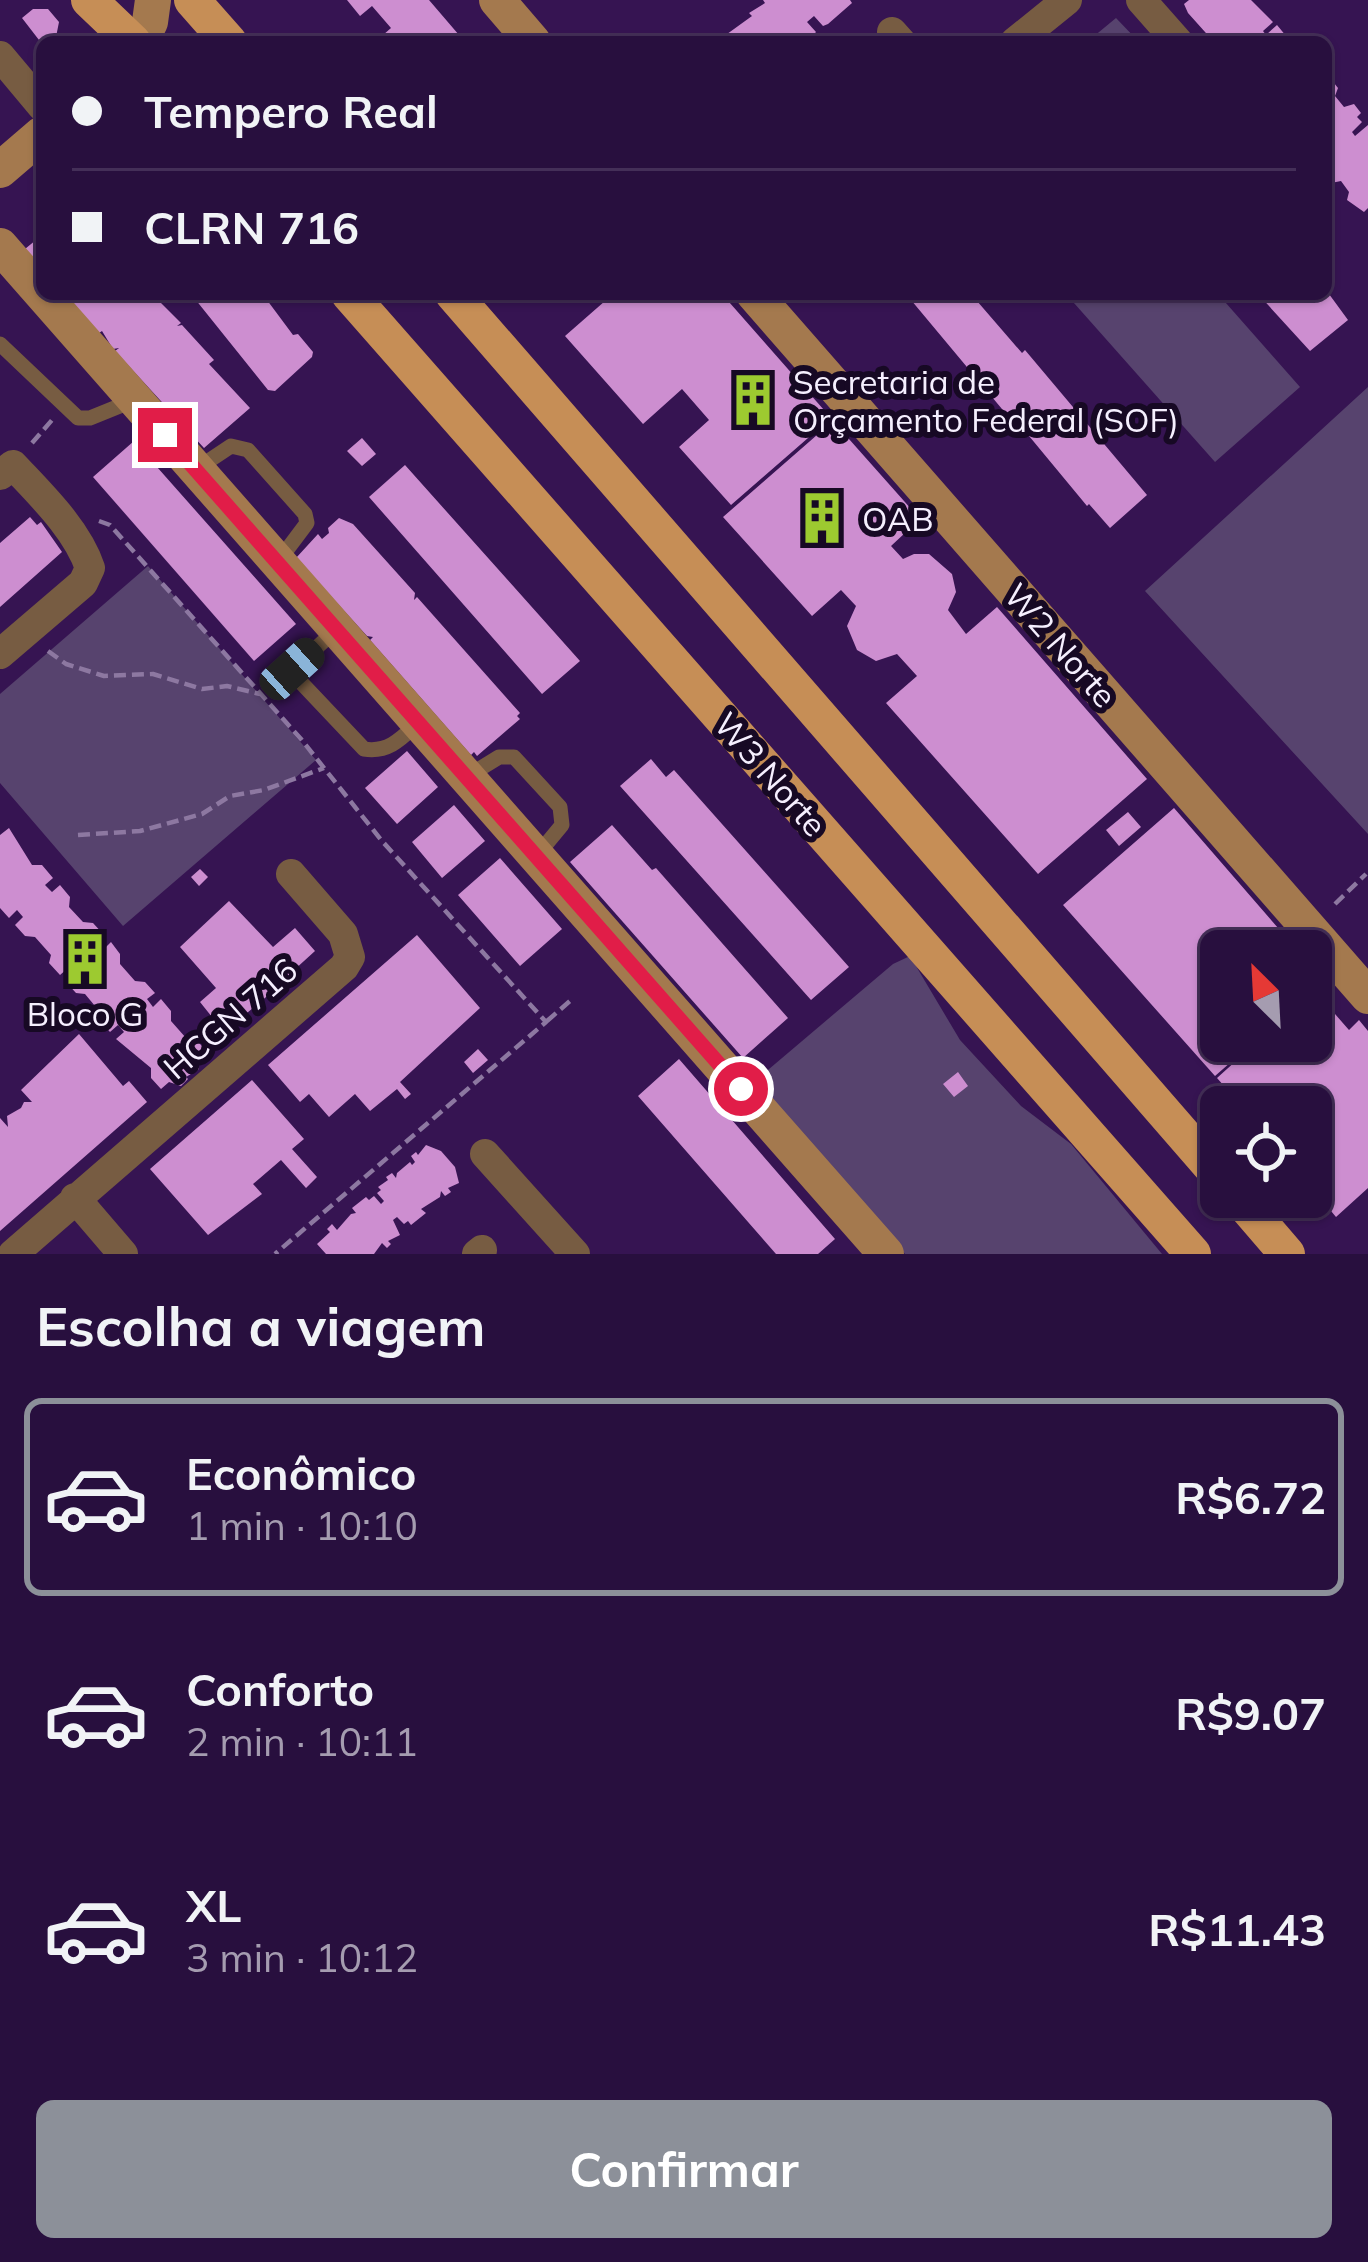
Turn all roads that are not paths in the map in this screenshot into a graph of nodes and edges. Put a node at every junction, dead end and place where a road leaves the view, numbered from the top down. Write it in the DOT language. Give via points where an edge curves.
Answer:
graph roads {
  1 [pos="89,0"];
  2 [pos="153,0"];
  3 [pos="192,0"];
  4 [pos="496,0"];
  5 [pos="1067,0"];
  6 [pos="1141,0"];
  7 [pos="130,36"];
  8 [pos="141,36"];
  9 [pos="224,36"];
  10 [pos="528,36"];
  11 [pos="1022,36"];
  12 [pos="1173,36"];
  13 [pos="0,56"];
  14 [pos="36,99"];
  15 [pos="36,139"];
  16 [pos="0,170"];
  17 [pos="0,246"];
  18 [pos="36,287"];
  19 [pos="47,300"];
  20 [pos="354,300"];
  21 [pos="457,300"];
  22 [pos="759,300"];
  23 [pos="0,344"];
  24 [pos="134,400"];
  25 [pos="6,470"];
  26 [pos="195,470"];
  27 [pos="278,563"];
  28 [pos="336,630"];
  29 [pos="3,652"];
  30 [pos="418,723"];
  31 [pos="466,777"];
  32 [pos="536,856"];
  33 [pos="291,874"];
  34 [pos="1368,996"];
  35 [pos="485,1154"];
  36 [pos="1200,1154"];
  37 [pos="75,1198"];
  38 [pos="1256,1218"];
  39 [pos="14,1254"];
  40 [pos="123,1254"];
  41 [pos="575,1254"];
  42 [pos="886,1254"];
  43 [pos="1193,1254"];
  44 [pos="1287,1254"];
  1 -- 7 [label="main road"];
  2 -- 8 [label="street"];
  3 -- 9 [label="main road"];
  4 -- 10 [label="street"];
  5 -- 11 [label="street"];
  6 -- 12 [label="street"];
  13 -- 14 [label="street"];
  15 -- 16 [label="street"];
  17 -- 18 [label="street"];
  19 -- 24 [label="street"];
  20 -- 43 [label="main road, W3 Norte"];
  21 -- 36 [label="main road"];
  22 -- 34 [label="street, W2 Norte"];
  23 -- 24 [label="lane" via="78,418"];
  24 -- 26 [label="street"];
  25 -- 29 [label="street" via="42,496 90,568"];
  26 -- 27 [label="street"];
  26 -- 27 [label="lane" via="231,446 248,450 305,514 302,533"];
  27 -- 28 [label="street"];
  28 -- 30 [label="street"];
  28 -- 30 [label="lane" via="292,669 294,676 364,749 382,751"];
  30 -- 31 [label="street"];
  31 -- 32 [label="street"];
  31 -- 32 [label="lane" via="514,757 560,807 562,825"];
  32 -- 42 [label="street"];
  33 -- 37 [label="street, HCGN 716" via="343,934 350,957 344,967"];
  35 -- 41 [label="street"];
  37 -- 39 [label="street, HCGN 716"];
  37 -- 40 [label="street"];
  38 -- 44 [label="main road"];
}
